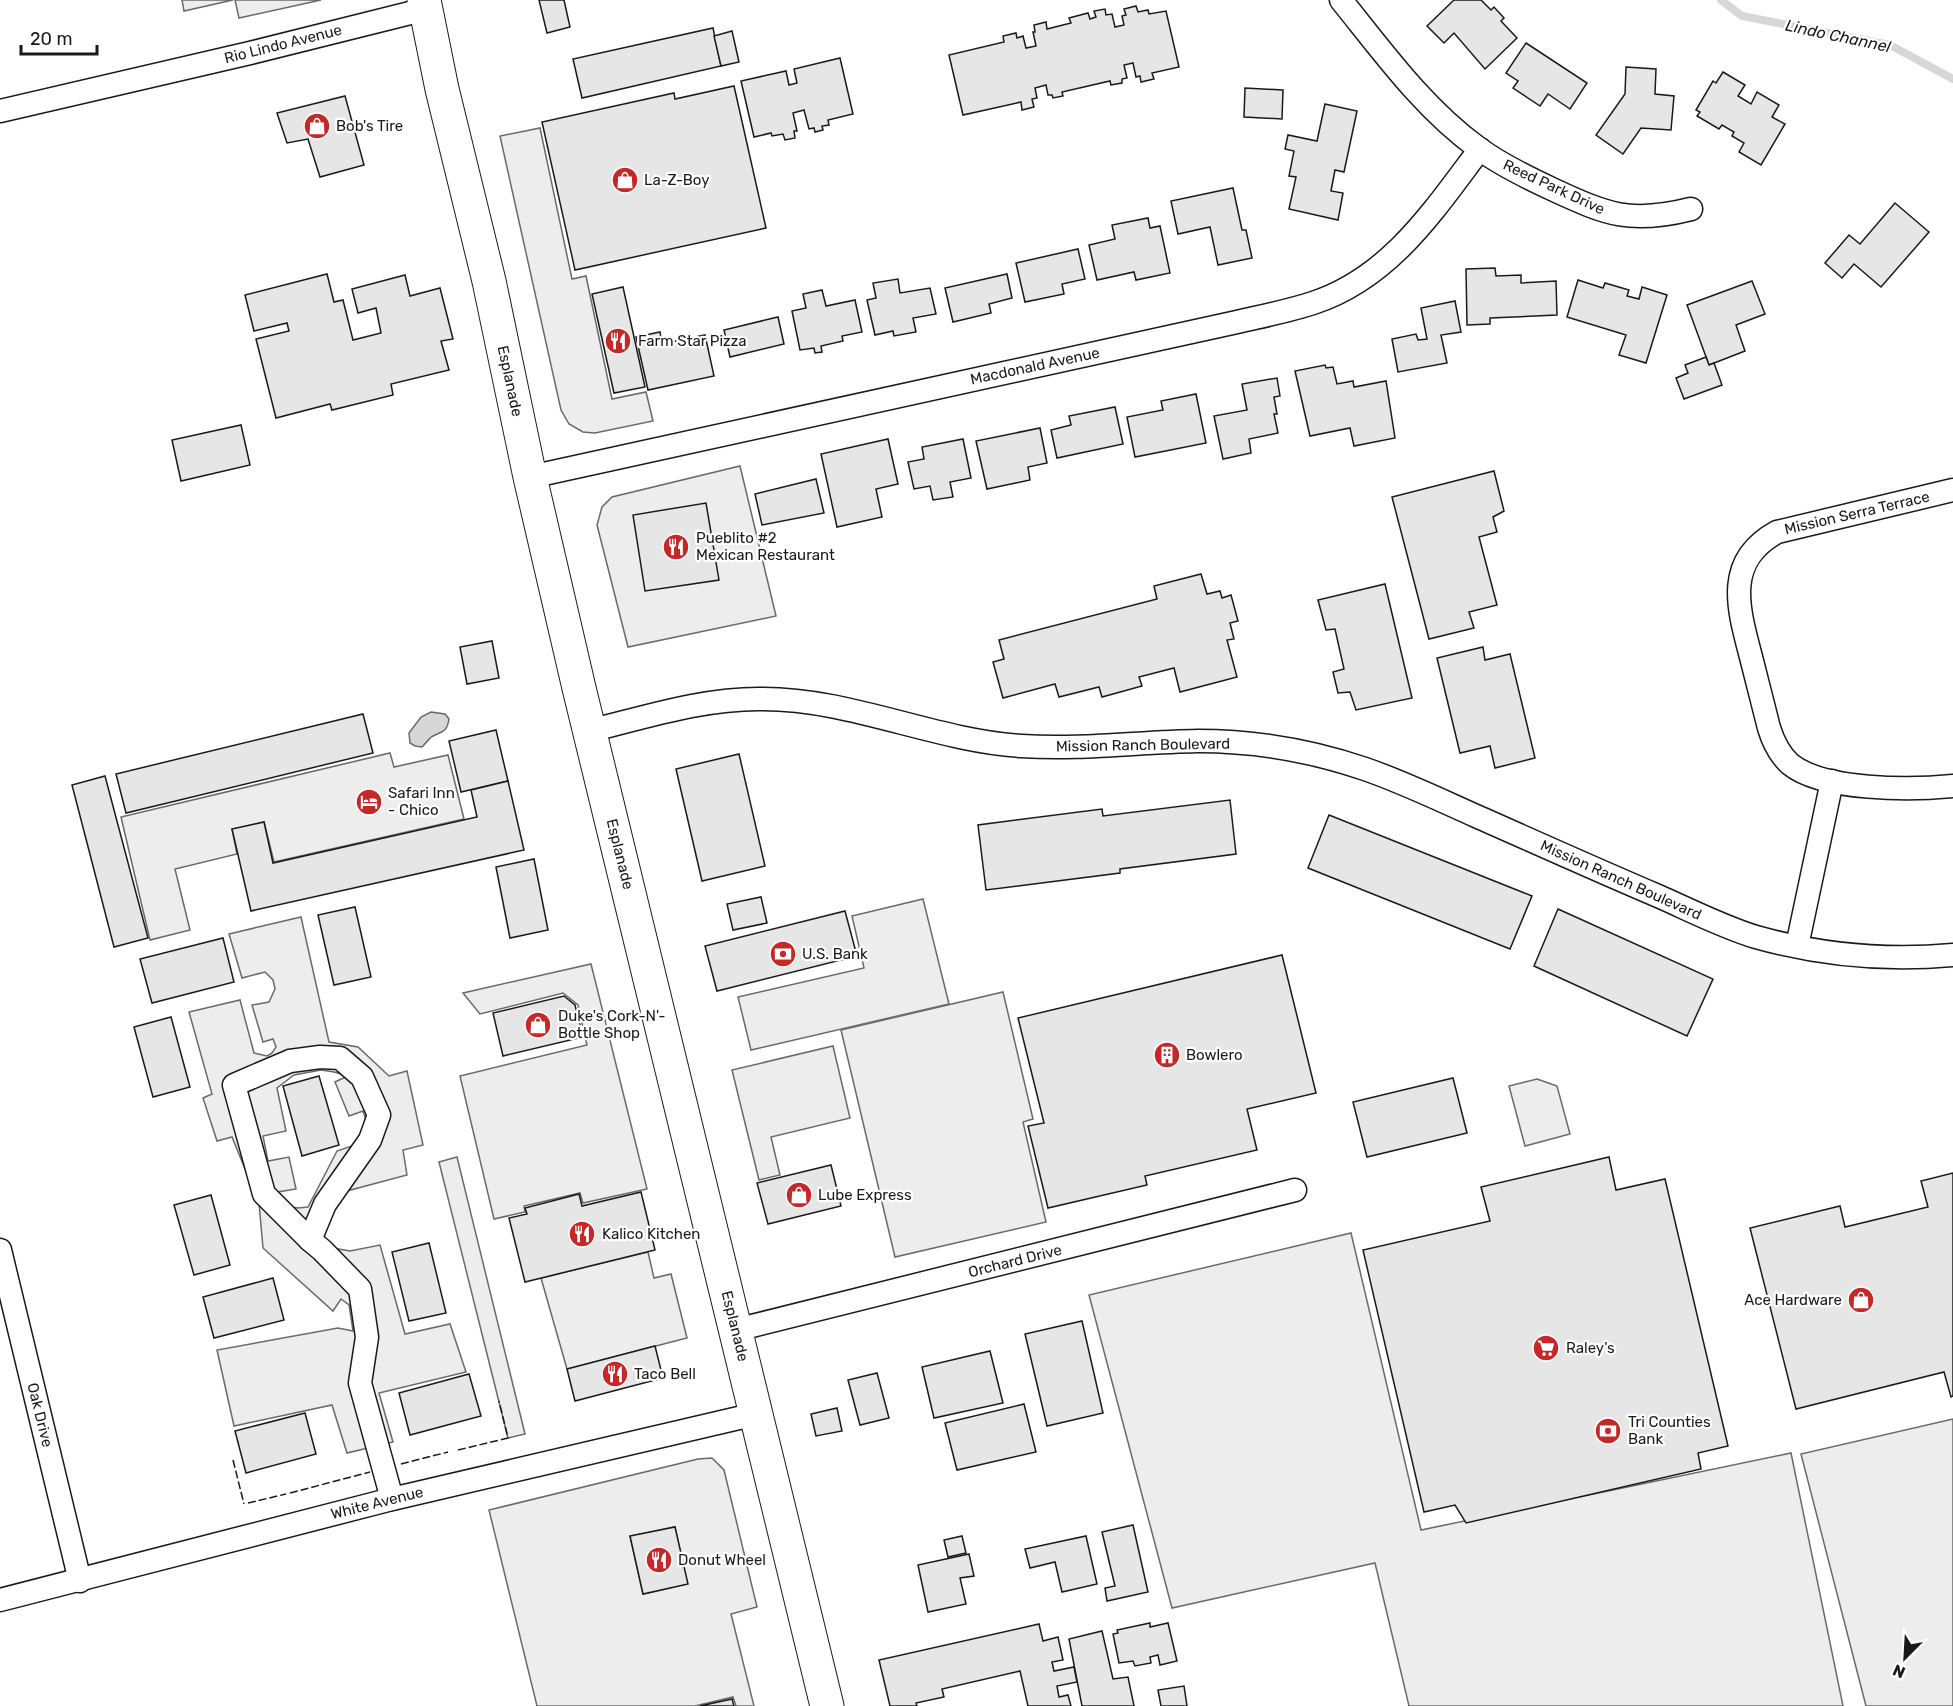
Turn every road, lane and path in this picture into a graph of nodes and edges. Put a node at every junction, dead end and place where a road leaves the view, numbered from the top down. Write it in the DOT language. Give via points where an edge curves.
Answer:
graph roads {
  1 [pos="1341,0"];
  2 [pos="425,5"];
  3 [pos="0,111"];
  4 [pos="1480,149"];
  5 [pos="1691,209"];
  6 [pos="530,477"];
  7 [pos="1953,490"];
  8 [pos="589,731"];
  9 [pos="1832,781"];
  10 [pos="1953,786"];
  11 [pos="1797,946"];
  12 [pos="1953,955"];
  13 [pos="1295,1190"];
  14 [pos="310,1240"];
  15 [pos="0,1250"];
  16 [pos="736,1330"];
  17 [pos="756,1414"];
  18 [pos="392,1499"];
  19 [pos="80,1581"];
  20 [pos="0,1600"];
  21 [pos="827,1706"];
  1 -- 4 [label="street, Reed Park Drive" via="1409,84"];
  2 -- 3 [label="street, Rio Lindo Avenue" via="250,53"];
  2 -- 6 [label="main road, Esplanade"];
  4 -- 5 [label="street, Reed Park Drive" via="1535,182 1604,211 1647,217"];
  4 -- 6 [label="street, Macdonald Avenue" via="1406,243 1364,278 1315,302"];
  6 -- 8 [label="main road, Esplanade"];
  7 -- 9 [label="street, Mission Serra Terrace" via="1777,532 1764,539 1746,560 1738,588 1739,606 1774,742 1801,771"];
  8 -- 11 [label="street, Mission Ranch Boulevard" via="693,706 764,699 824,705 966,738 1019,746 1200,741 1288,749 1344,762 1390,779 1718,922 1757,937"];
  8 -- 16 [label="main road, Esplanade"];
  9 -- 10 [label="street, Mission Serra Terrace" via="1899,788"];
  9 -- 11 [label="street"];
  11 -- 12 [label="street, Mission Ranch Boulevard" via="1881,957"];
  13 -- 16 [label="street, Orchard Drive"];
  14 -- 14 [label="street" via="325,1204 370,1140 379,1115 362,1077 340,1058 290,1061 234,1085 264,1194"];
  14 -- 18 [label="street" via="360,1289 367,1337 360,1383"];
  15 -- 19 [label="street, Oak Drive"];
  16 -- 17 [label="main road, Esplanade"];
  17 -- 18 [label="street, White Avenue"];
  17 -- 21 [label="main road, Esplanade"];
  18 -- 19 [label="street, White Avenue"];
  19 -- 20 [label="street, White Avenue"];
}
